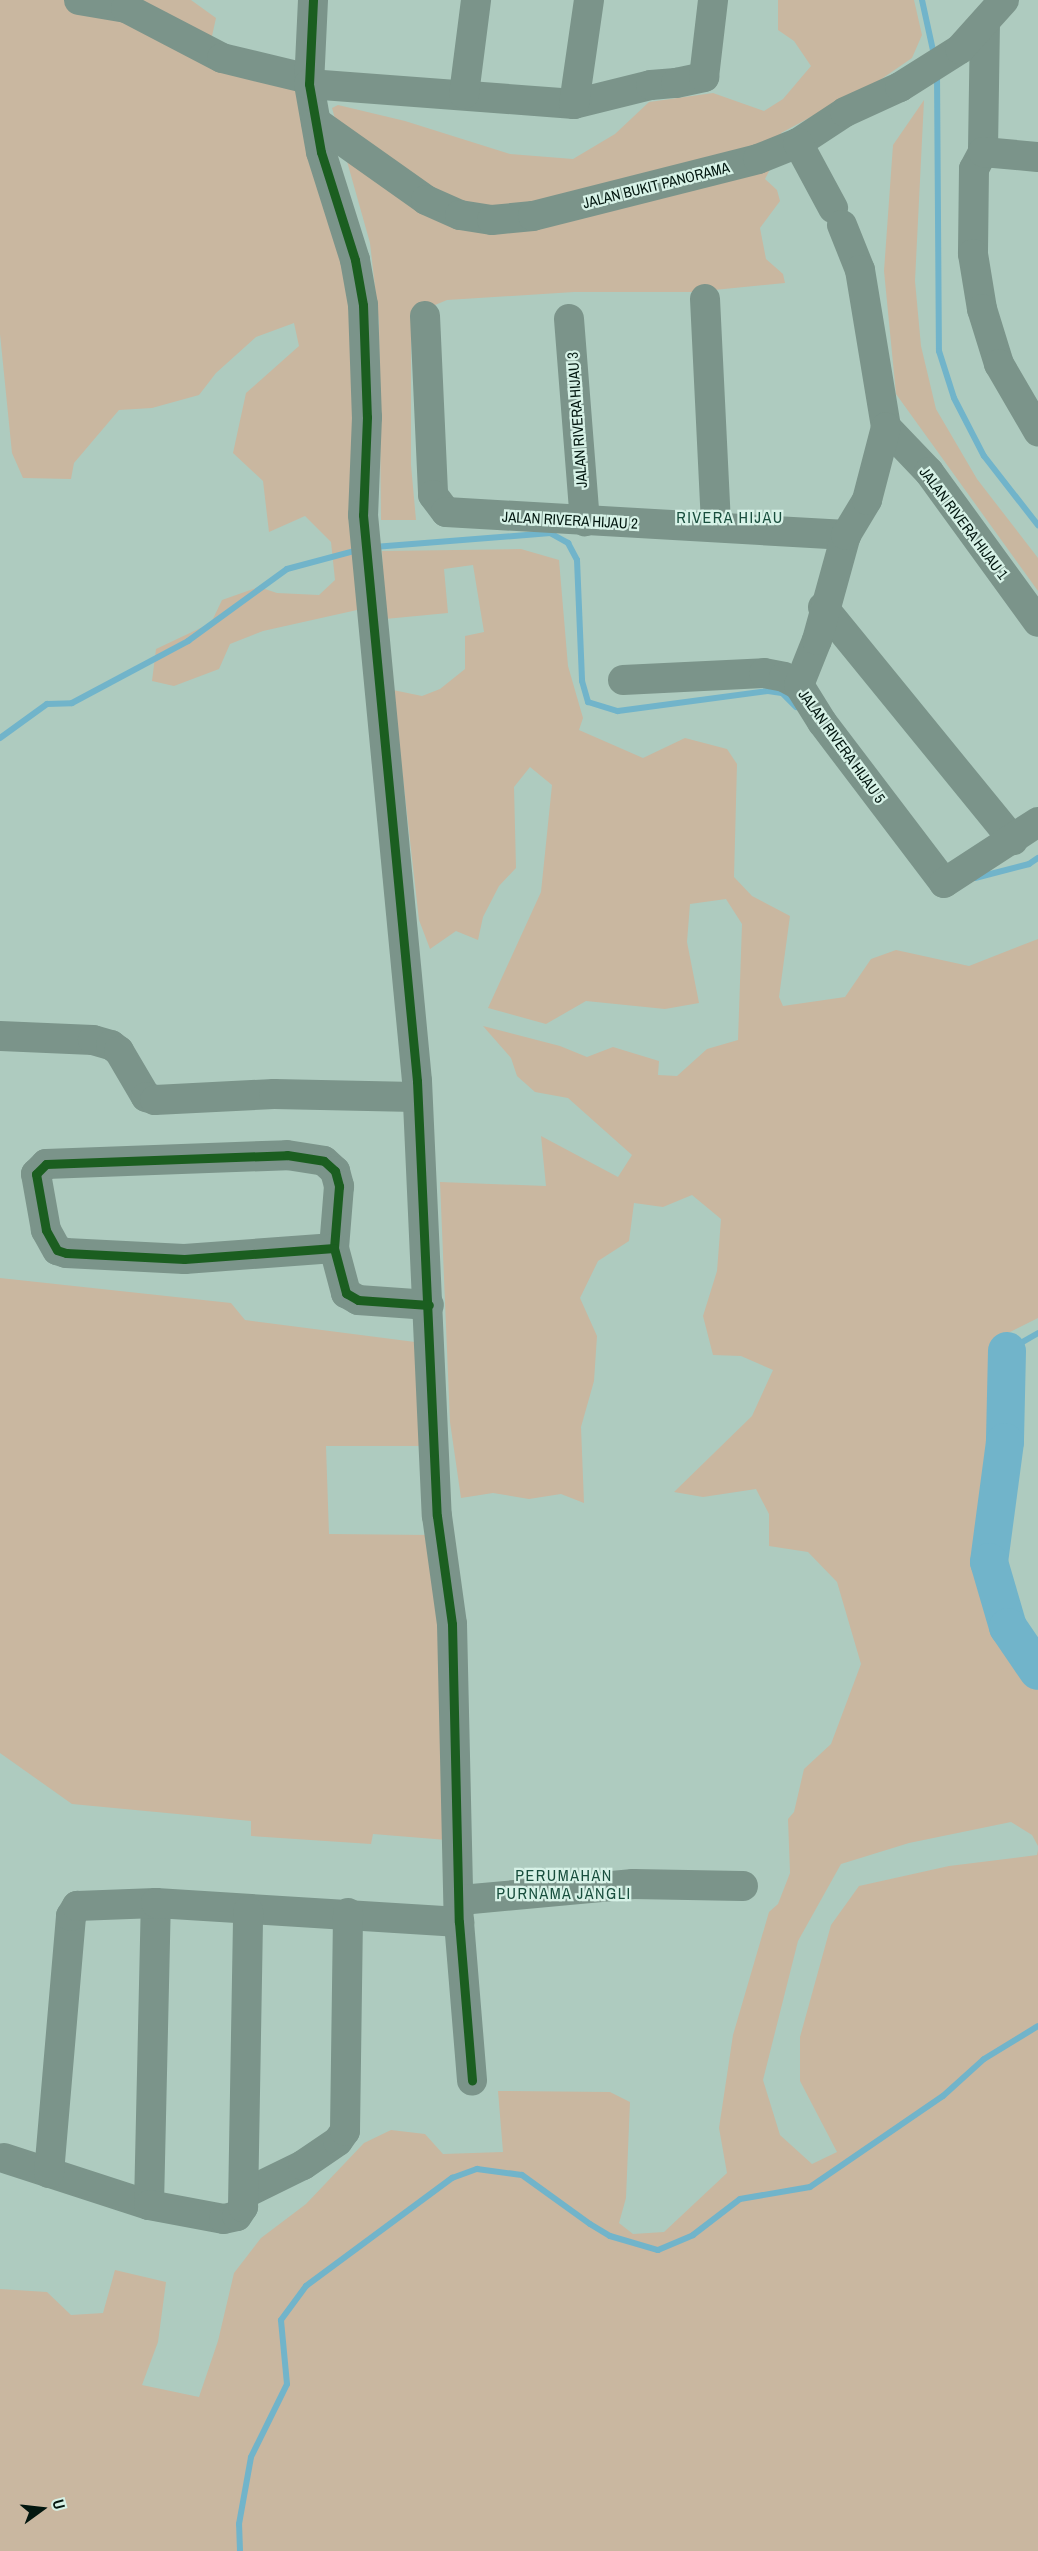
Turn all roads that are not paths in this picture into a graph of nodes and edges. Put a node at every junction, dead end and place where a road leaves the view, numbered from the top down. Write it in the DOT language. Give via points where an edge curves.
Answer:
graph roads {
  1 [pos="79,0"];
  2 [pos="313,0"];
  3 [pos="476,0"];
  4 [pos="589,0"];
  5 [pos="713,0"];
  6 [pos="995,11"];
  7 [pos="309,82"];
  8 [pos="464,94"];
  9 [pos="574,104"];
  10 [pos="316,122"];
  11 [pos="798,143"];
  12 [pos="983,152"];
  13 [pos="1038,157"];
  14 [pos="705,299"];
  15 [pos="425,316"];
  16 [pos="569,319"];
  17 [pos="886,427"];
  18 [pos="1038,431"];
  19 [pos="585,521"];
  20 [pos="716,527"];
  21 [pos="846,535"];
  22 [pos="823,607"];
  23 [pos="1038,622"];
  24 [pos="623,680"];
  25 [pos="799,685"];
  26 [pos="1038,822"];
  27 [pos="1013,840"];
  28 [pos="0,1036"];
  29 [pos="415,1097"];
  30 [pos="334,1248"];
  31 [pos="429,1305"];
  32 [pos="743,1886"];
  33 [pos="156,1903"];
  34 [pos="248,1911"];
  35 [pos="460,1911"];
  36 [pos="348,1913"];
  37 [pos="472,2080"];
  38 [pos="4,2158"];
  39 [pos="49,2173"];
  40 [pos="244,2194"];
  41 [pos="149,2205"];
  1 -- 7 [label="street" via="126,8 222,58"];
  2 -- 7 [label="street"];
  3 -- 8 [label="street"];
  4 -- 9 [label="street"];
  5 -- 9 [label="street" via="704,77"];
  6 -- 11 [label="street, JALAN BUKIT PANORAMA" via="960,49 900,87 845,112"];
  6 -- 12 [label="street, JALAN BUKIT PANORAMA"];
  7 -- 8 [label="street"];
  7 -- 10 [label="street"];
  8 -- 9 [label="street"];
  10 -- 11 [label="street, JALAN BUKIT PANORAMA" via="426,200 460,215 492,220 533,216 590,202 758,159"];
  10 -- 29 [label="street" via="355,260 363,304 367,417 363,515 417,1082"];
  11 -- 17 [label="street" via="838,216 860,270"];
  12 -- 13 [label="street"];
  12 -- 18 [label="street, JALAN BUKIT PANORAMA" via="974,169 974,254 982,309 999,364"];
  14 -- 20 [label="street"];
  15 -- 19 [label="street, JALAN RIVERA HIJAU 2" via="433,495 446,512"];
  16 -- 19 [label="street, JALAN RIVERA HIJAU 3"];
  17 -- 21 [label="street" via="867,500"];
  17 -- 23 [label="street, JALAN RIVERA HIJAU 1" via="929,472"];
  19 -- 20 [label="street, JALAN RIVERA HIJAU 2"];
  20 -- 21 [label="street, JALAN RIVERA HIJAU 2"];
  21 -- 22 [label="street"];
  22 -- 25 [label="street" via="817,640"];
  22 -- 27 [label="street"];
  24 -- 25 [label="street, JALAN RIVERA HIJAU 5" via="764,673 784,676"];
  25 -- 27 [label="street, JALAN RIVERA HIJAU 5" via="822,722 944,883"];
  26 -- 27 [label="street, JALAN RIVERA HIJAU 5"];
  28 -- 29 [label="street" via="93,1040 111,1045 119,1051 146,1097 154,1100 274,1094"];
  29 -- 31 [label="street"];
  30 -- 30 [label="street" via="184,1259 66,1253 57,1250 46,1230 36,1174 46,1164 304,1156 324,1161 335,1171 340,1197"];
  30 -- 31 [label="street" via="346,1293 358,1300"];
  31 -- 35 [label="street" via="437,1516 452,1624"];
  32 -- 35 [label="street" via="633,1884"];
  33 -- 34 [label="street"];
  33 -- 39 [label="street" via="88,1902 77,1906 70,1916"];
  33 -- 41 [label="street"];
  34 -- 36 [label="street"];
  34 -- 40 [label="street"];
  35 -- 36 [label="street"];
  35 -- 37 [label="street"];
  36 -- 40 [label="street" via="345,2131 338,2141 303,2165"];
  38 -- 39 [label="street"];
  39 -- 41 [label="street"];
  40 -- 41 [label="street" via="237,2216 224,2219"];
}
